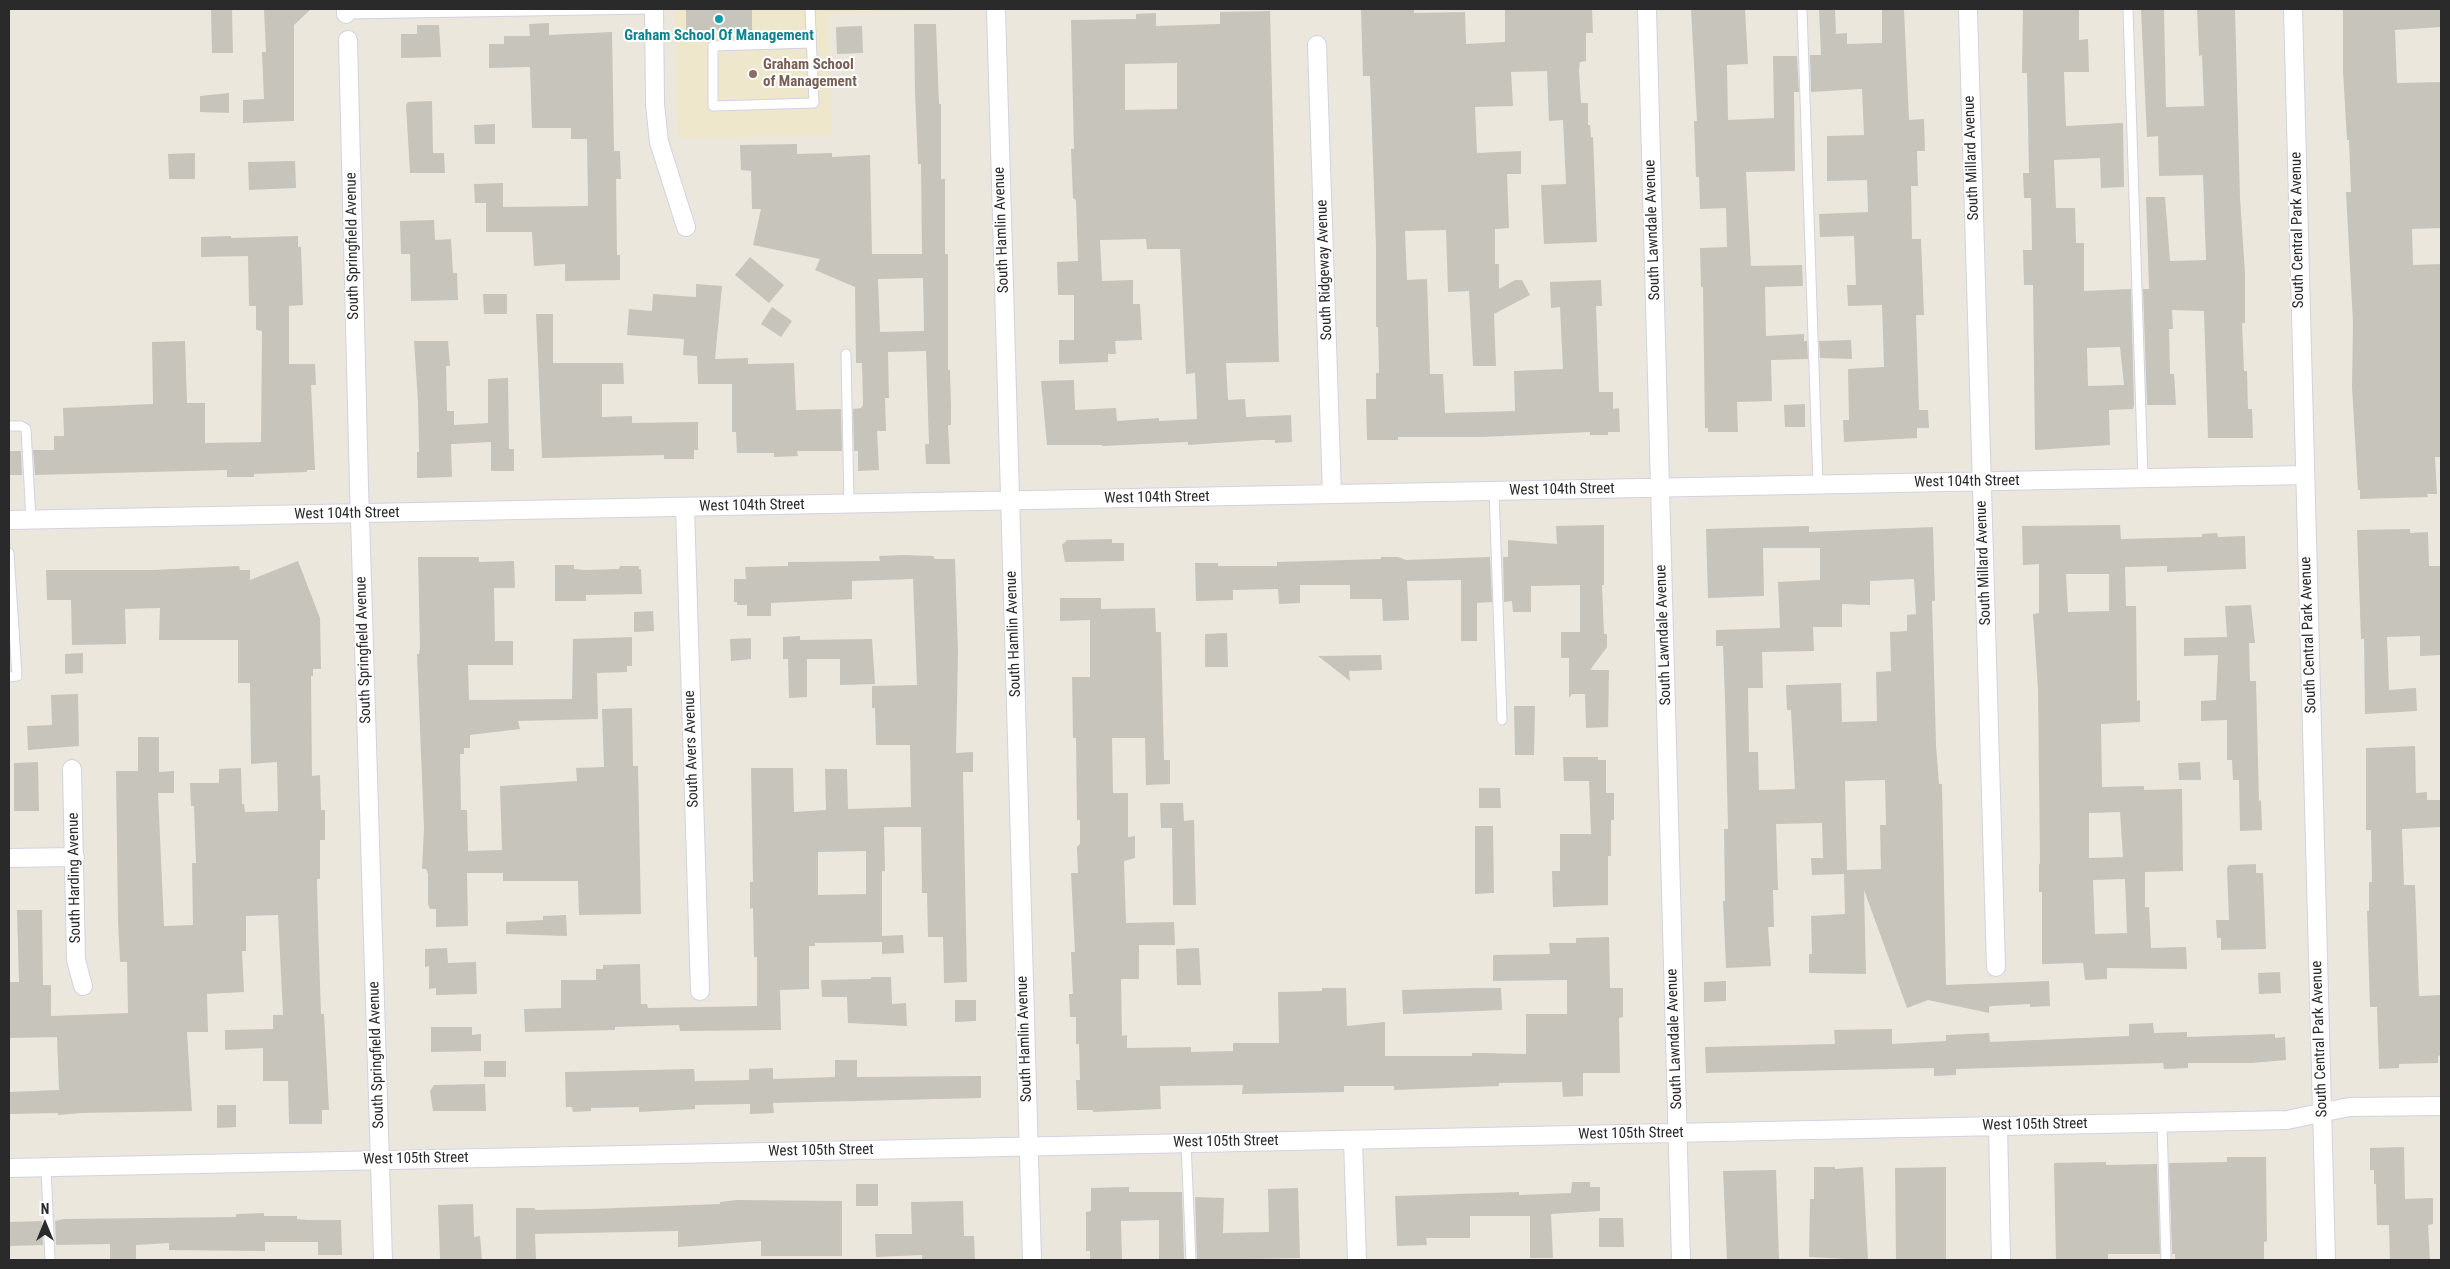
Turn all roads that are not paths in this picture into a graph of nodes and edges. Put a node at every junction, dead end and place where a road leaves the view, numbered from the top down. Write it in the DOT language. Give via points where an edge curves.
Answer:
graph roads {
  1 [pos="648,9"];
  2 [pos="654,9"];
  3 [pos="810,9"];
  4 [pos="996,9"];
  5 [pos="1646,9"];
  6 [pos="1802,9"];
  7 [pos="1968,9"];
  8 [pos="2128,9"];
  9 [pos="2293,9"];
  10 [pos="346,12"];
  11 [pos="348,40"];
  12 [pos="811,43"];
  13 [pos="1317,45"];
  14 [pos="686,227"];
  15 [pos="846,354"];
  16 [pos="9,426"];
  17 [pos="2305,475"];
  18 [pos="2143,478"];
  19 [pos="1982,481"];
  20 [pos="1818,484"];
  21 [pos="1660,488"];
  22 [pos="1494,491"];
  23 [pos="1332,494"];
  24 [pos="1010,500"];
  25 [pos="849,504"];
  26 [pos="685,507"];
  27 [pos="360,514"];
  28 [pos="9,520"];
  29 [pos="31,520"];
  30 [pos="9,553"];
  31 [pos="9,677"];
  32 [pos="1502,720"];
  33 [pos="72,769"];
  34 [pos="75,857"];
  35 [pos="9,858"];
  36 [pos="1996,967"];
  37 [pos="83,986"];
  38 [pos="700,991"];
  39 [pos="2441,1106"];
  40 [pos="2323,1114"];
  41 [pos="2162,1123"];
  42 [pos="1998,1126"];
  43 [pos="1678,1133"];
  44 [pos="1354,1140"];
  45 [pos="1186,1143"];
  46 [pos="1028,1146"];
  47 [pos="380,1160"];
  48 [pos="46,1167"];
  49 [pos="9,1168"];
  50 [pos="50,1260"];
  51 [pos="383,1260"];
  52 [pos="1032,1260"];
  53 [pos="1191,1260"];
  54 [pos="1357,1260"];
  55 [pos="1681,1260"];
  56 [pos="2001,1260"];
  57 [pos="2166,1260"];
  58 [pos="2326,1260"];
  1 -- 10 [label="lane"];
  2 -- 14 [label="street" via="655,104 659,142"];
  3 -- 12 [label="lane"];
  4 -- 24 [label="street, South Hamlin Avenue"];
  5 -- 21 [label="street, South Lawndale Avenue"];
  6 -- 20 [label="lane"];
  7 -- 19 [label="street, South Millard Avenue"];
  8 -- 18 [label="lane"];
  9 -- 17 [label="street, South Central Park Avenue"];
  11 -- 27 [label="street, South Springfield Avenue"];
  12 -- 12 [label="lane" via="814,103 713,106 713,46"];
  13 -- 23 [label="street, South Ridgeway Avenue"];
  15 -- 25 [label="lane"];
  16 -- 29 [label="lane" via="26,429"];
  17 -- 18 [label="street, West 104th Street"];
  17 -- 40 [label="street, South Central Park Avenue"];
  18 -- 19 [label="street, West 104th Street"];
  19 -- 20 [label="street, West 104th Street"];
  19 -- 36 [label="street, South Millard Avenue"];
  20 -- 21 [label="street, West 104th Street"];
  21 -- 22 [label="street, West 104th Street"];
  21 -- 43 [label="street, South Lawndale Avenue"];
  22 -- 23 [label="street, West 104th Street"];
  22 -- 32 [label="lane"];
  23 -- 24 [label="street, West 104th Street"];
  24 -- 25 [label="street, West 104th Street"];
  24 -- 46 [label="street, South Hamlin Avenue"];
  25 -- 26 [label="street, West 104th Street"];
  26 -- 27 [label="street, West 104th Street"];
  26 -- 38 [label="street, South Avers Avenue"];
  27 -- 29 [label="street, West 104th Street"];
  27 -- 47 [label="street, South Springfield Avenue"];
  28 -- 29 [label="street, West 104th Street"];
  30 -- 31 [label="lane" via="17,676"];
  33 -- 34 [label="street, South Harding Avenue"];
  34 -- 35 [label="street"];
  34 -- 37 [label="street, South Harding Avenue" via="76,960"];
  39 -- 40 [label="street, West 105th Street" via="2349,1107"];
  40 -- 41 [label="street, West 105th Street" via="2287,1120"];
  40 -- 58 [label="street, South Central Park Avenue"];
  41 -- 42 [label="street, West 105th Street"];
  41 -- 57 [label="lane"];
  42 -- 43 [label="street, West 105th Street"];
  42 -- 56 [label="street"];
  43 -- 44 [label="street, West 105th Street"];
  43 -- 55 [label="street, South Lawndale Avenue"];
  44 -- 45 [label="street, West 105th Street"];
  44 -- 54 [label="street"];
  45 -- 46 [label="street, West 105th Street"];
  45 -- 53 [label="lane"];
  46 -- 47 [label="street, West 105th Street"];
  46 -- 52 [label="street, South Hamlin Avenue"];
  47 -- 48 [label="street, West 105th Street"];
  47 -- 51 [label="street, South Springfield Avenue"];
  48 -- 49 [label="street, West 105th Street"];
  48 -- 50 [label="lane"];
}
